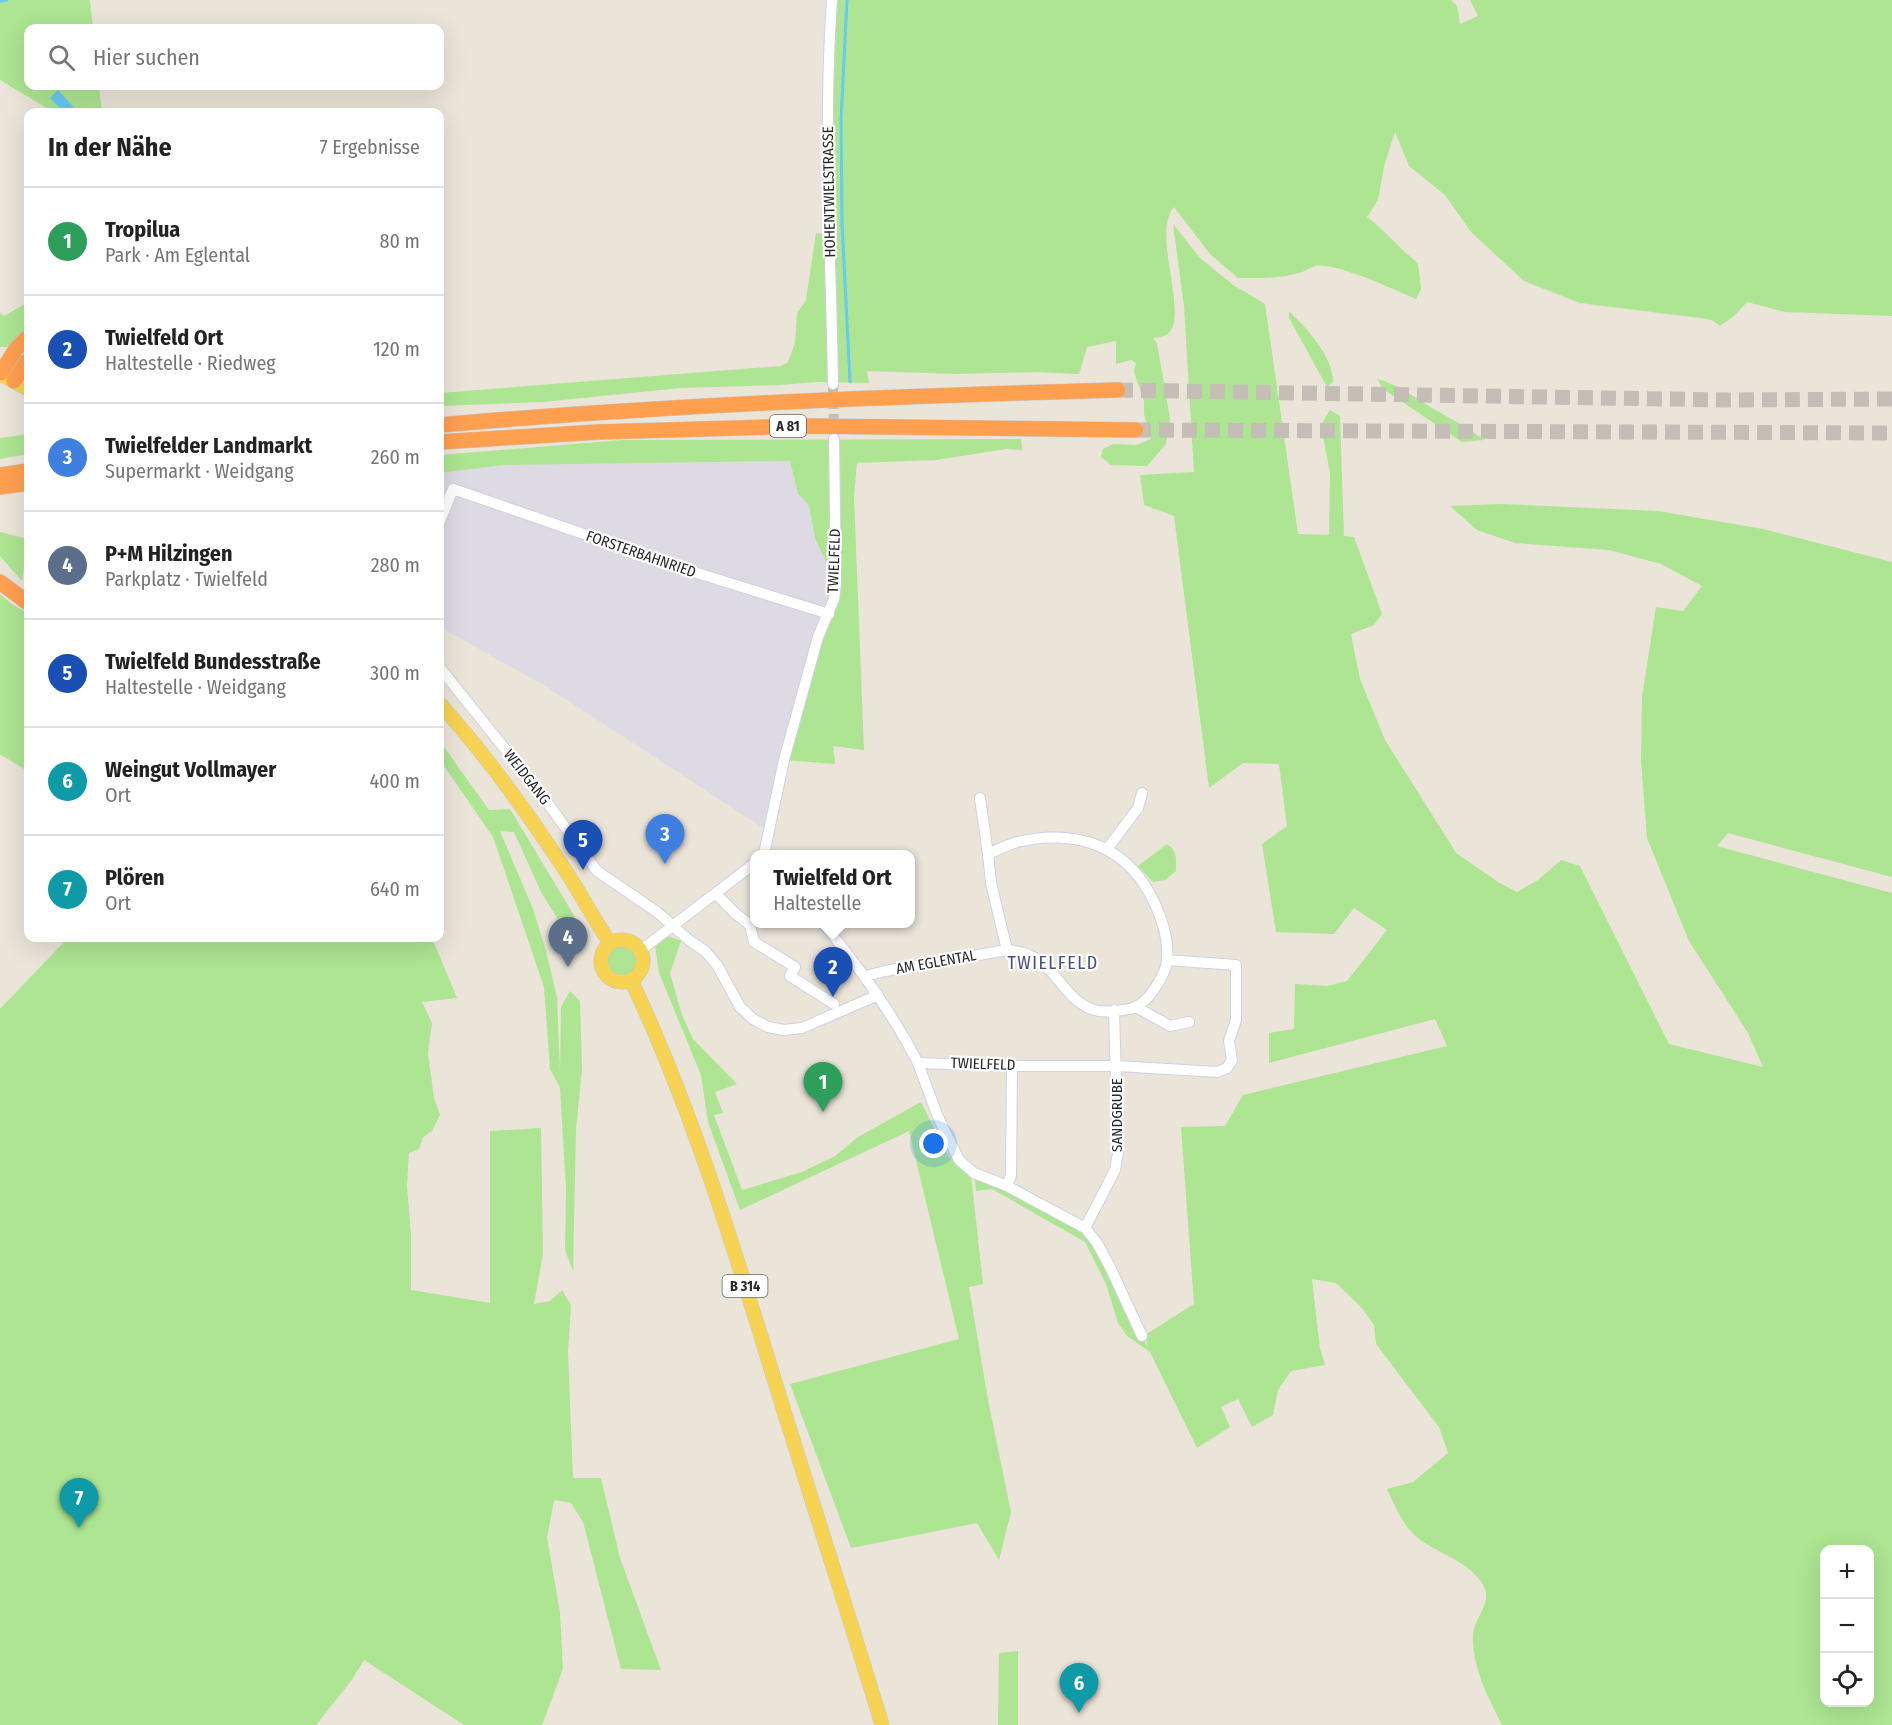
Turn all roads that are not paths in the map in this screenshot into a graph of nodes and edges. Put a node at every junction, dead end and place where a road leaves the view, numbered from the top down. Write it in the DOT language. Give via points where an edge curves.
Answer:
graph roads {
  1 [pos="832,0"];
  2 [pos="24,341"];
  3 [pos="24,363"];
  4 [pos="5,376"];
  5 [pos="833,384"];
  6 [pos="24,387"];
  7 [pos="1118,390"];
  8 [pos="444,425"];
  9 [pos="1136,430"];
  10 [pos="834,439"];
  11 [pos="444,442"];
  12 [pos="24,472"];
  13 [pos="0,475"];
  14 [pos="24,484"];
  15 [pos="0,487"];
  16 [pos="444,511"];
  17 [pos="0,582"];
  18 [pos="24,600"];
  19 [pos="829,614"];
  20 [pos="444,673"];
  21 [pos="444,709"];
  22 [pos="1142,793"];
  23 [pos="980,798"];
  24 [pos="1107,849"];
  25 [pos="765,850"];
  26 [pos="988,854"];
  27 [pos="750,867"];
  28 [pos="716,894"];
  29 [pos="673,925"];
  30 [pos="750,925"];
  31 [pos="751,928"];
  32 [pos="827,928"];
  33 [pos="610,943"];
  34 [pos="641,950"];
  35 [pos="1007,950"];
  36 [pos="1167,960"];
  37 [pos="866,976"];
  38 [pos="631,980"];
  39 [pos="878,995"];
  40 [pos="834,1004"];
  41 [pos="1136,1007"];
  42 [pos="1114,1010"];
  43 [pos="1189,1022"];
  44 [pos="918,1063"];
  45 [pos="1012,1066"];
  46 [pos="1117,1066"];
  47 [pos="1007,1186"];
  48 [pos="1085,1228"];
  49 [pos="1142,1336"];
  50 [pos="882,1725"];
  1 -- 5 [label="street, HOHENTWIELSTRASSE" via="827,60"];
  2 -- 4 [label="highway" via="16,349"];
  3 -- 4 [label="highway"];
  4 -- 6 [label="main road"];
  7 -- 8 [label="highway, A 81" via="735,404"];
  9 -- 11 [label="highway, A 81" via="793,426"];
  10 -- 19 [label="street, TWIELFELD" via="836,583"];
  12 -- 13 [label="highway"];
  14 -- 15 [label="highway"];
  16 -- 19 [label="street, FORSTERBAHNRIED" via="453,489 696,573"];
  17 -- 18 [label="highway"];
  19 -- 25 [label="street, TWIELFELD" via="818,637 784,760"];
  20 -- 29 [label="street, WEIDGANG" via="597,870"];
  21 -- 33 [label="main road" via="530,819"];
  22 -- 24 [label="street" via="1138,808"];
  23 -- 26 [label="street"];
  24 -- 26 [label="street" via="1083,840 1047,837 1015,843"];
  24 -- 36 [label="street" via="1128,864 1158,909"];
  26 -- 35 [label="street"];
  27 -- 28 [label="street"];
  28 -- 29 [label="street"];
  28 -- 30 [label="street"];
  29 -- 34 [label="street"];
  29 -- 39 [label="street" via="717,965 740,1006 768,1027 802,1028"];
  31 -- 40 [label="street" via="754,942 795,967 790,976"];
  32 -- 37 [label="street"];
  33 -- 34 [label="main road" via="627,940"];
  33 -- 38 [label="main road" via="601,957 602,970 618,982"];
  34 -- 38 [label="main road" via="642,968"];
  35 -- 37 [label="street, AM EGLENTAL"];
  35 -- 42 [label="street, AM EGLENTAL" via="1031,955 1082,1006"];
  36 -- 41 [label="street" via="1152,993"];
  36 -- 46 [label="street, TWIELFELD" via="1236,965 1236,1020 1229,1041 1232,1060 1227,1068 1216,1072"];
  37 -- 39 [label="street"];
  38 -- 50 [label="main road, B 314" via="668,1062 710,1177"];
  39 -- 44 [label="street"];
  41 -- 42 [label="street, AM EGLENTAL"];
  41 -- 43 [label="street" via="1170,1026"];
  42 -- 46 [label="street"];
  44 -- 45 [label="street, TWIELFELD"];
  44 -- 47 [label="street" via="959,1160 974,1173"];
  45 -- 46 [label="street, TWIELFELD"];
  45 -- 47 [label="street" via="1011,1175"];
  46 -- 48 [label="street, SANDGRUBE" via="1115,1170"];
  47 -- 48 [label="street"];
  48 -- 49 [label="street" via="1097,1243"];
}
